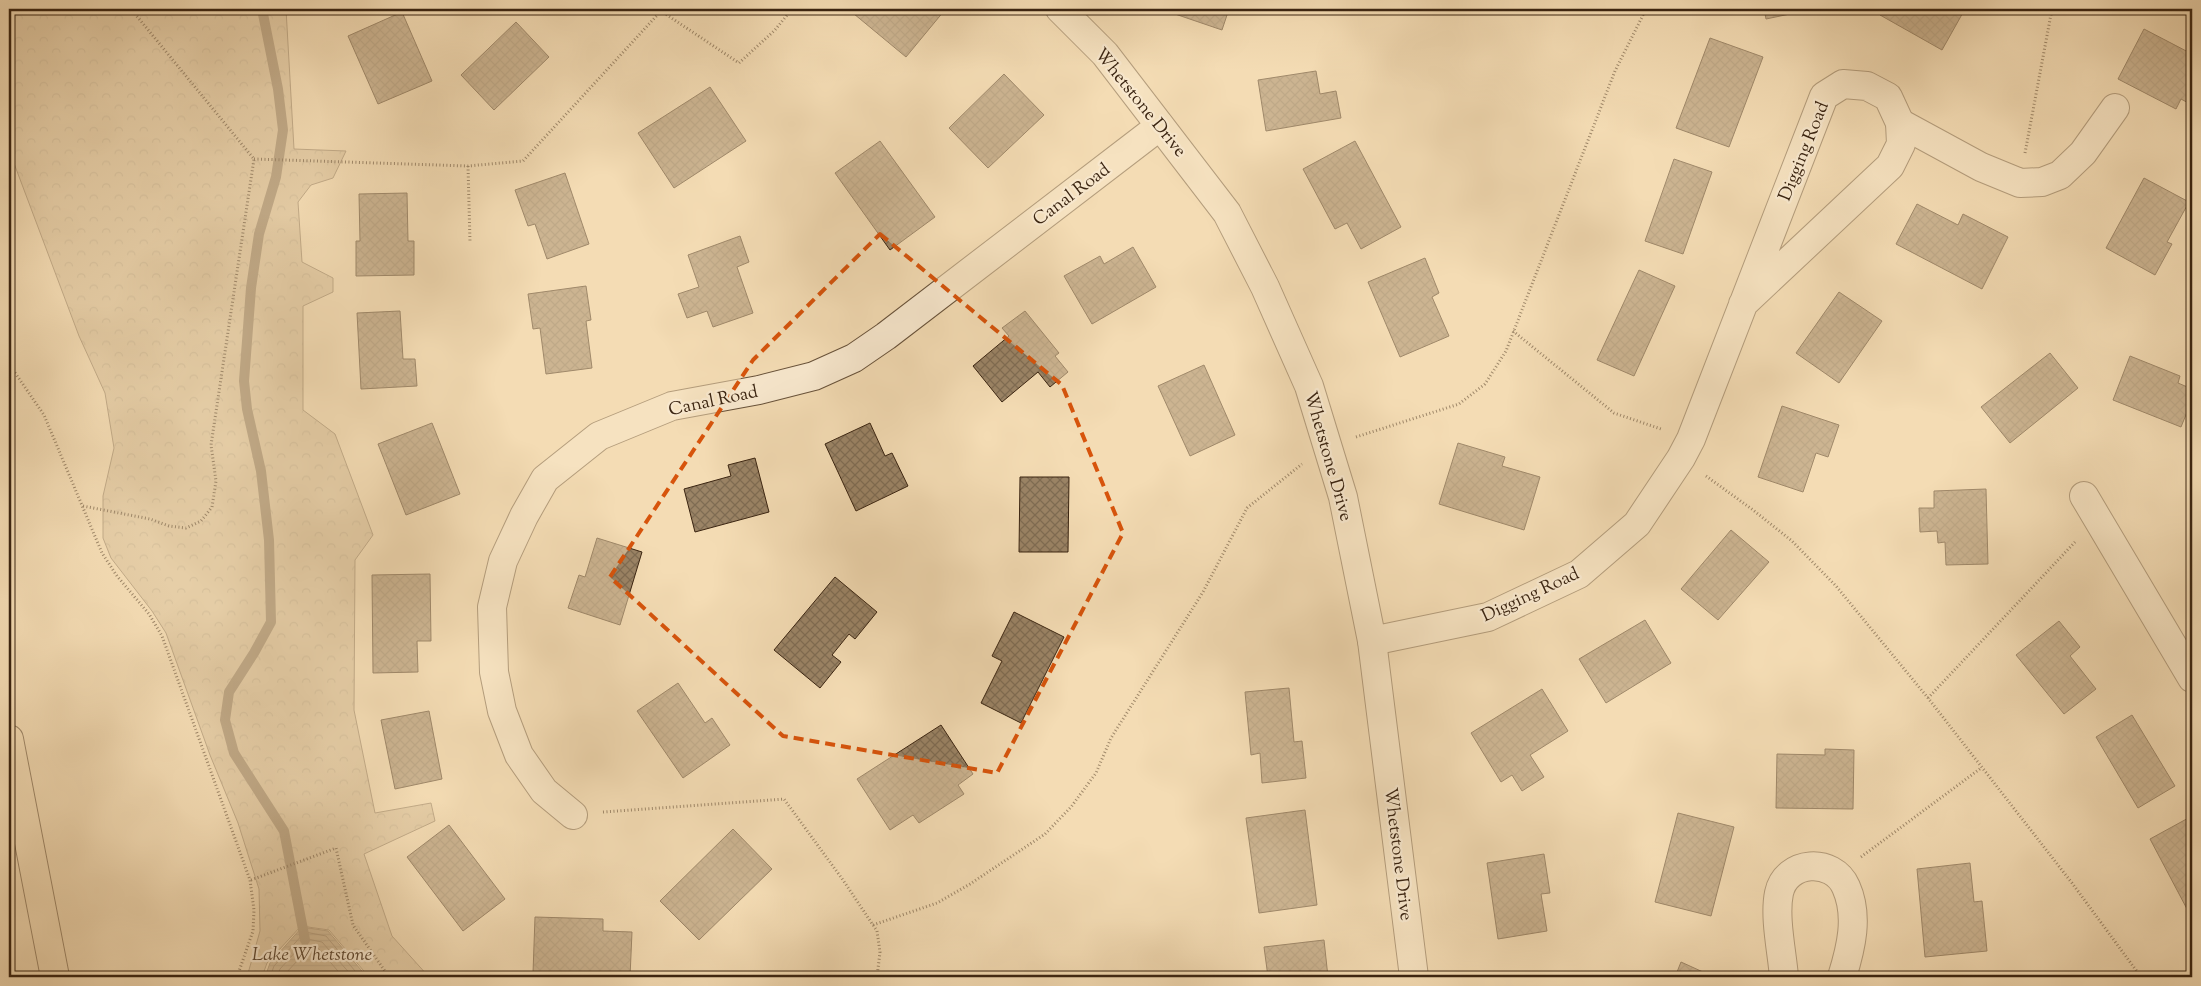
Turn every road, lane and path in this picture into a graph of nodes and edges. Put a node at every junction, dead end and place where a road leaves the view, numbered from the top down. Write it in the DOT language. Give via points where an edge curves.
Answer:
graph roads {
  1 [pos="131,9"];
  2 [pos="792,9"];
  3 [pos="1060,9"];
  4 [pos="1646,9"];
  5 [pos="2052,9"];
  6 [pos="2115,108"];
  7 [pos="1900,123"];
  8 [pos="1160,126"];
  9 [pos="254,159"];
  10 [pos="468,166"];
  11 [pos="2020,183"];
  12 [pos="470,242"];
  13 [pos="1743,304"];
  14 [pos="1513,331"];
  15 [pos="9,364"];
  16 [pos="1328,446"];
  17 [pos="1686,448"];
  18 [pos="83,506"];
  19 [pos="2090,507"];
  20 [pos="1372,641"];
  21 [pos="2192,678"];
  22 [pos="1928,698"];
  23 [pos="9,739"];
  24 [pos="1981,768"];
  25 [pos="573,815"];
  26 [pos="1838,874"];
  27 [pos="250,880"];
  28 [pos="873,925"];
  29 [pos="55,977"];
  30 [pos="237,977"];
  31 [pos="389,977"];
  32 [pos="877,977"];
  33 [pos="1414,977"];
  34 [pos="1784,977"];
  35 [pos="1842,977"];
  36 [pos="2141,977"];
  1 -- 9 [label="path"];
  2 -- 10 [label="path" via="775,30 739,63 661,11 523,162"];
  3 -- 8 [label="street, Whetstone Drive" via="1105,54"];
  4 -- 14 [label="path" via="1614,72"];
  5 -- 11 [label="path"];
  6 -- 11 [label="street" via="2083,152 2060,175 2042,182"];
  7 -- 11 [label="street" via="1981,167"];
  7 -- 13 [label="street, Digging Road" via="1901,144 1890,166"];
  7 -- 13 [label="street, Digging Road" via="1888,97 1867,86 1843,84 1824,96"];
  8 -- 16 [label="street, Whetstone Drive" via="1226,213 1266,287 1309,386"];
  8 -- 25 [label="street, Canal Road" via="854,358 814,376 672,406 600,436 544,479 503,561 492,607 494,672 502,711 519,755 544,791"];
  9 -- 10 [label="path"];
  9 -- 18 [label="path" via="211,445 216,481 212,507 200,521 186,528"];
  10 -- 12 [label="path"];
  13 -- 17 [label="street, Digging Road"];
  14 -- 16 [label="path" via="1506,351 1485,384 1460,404"];
  14 -- 17 [label="path" via="1614,413"];
  15 -- 18 [label="path" via="44,414"];
  16 -- 20 [label="street, Whetstone Drive" via="1344,497"];
  16 -- 28 [label="path" via="1246,508 1203,592 1111,738 1096,773 1045,834 937,903"];
  17 -- 20 [label="street, Digging Road" via="1637,524 1579,574 1488,618"];
  17 -- 22 [label="path" via="1792,541 1836,586"];
  18 -- 27 [label="path" via="102,553 162,636"];
  19 -- 21 [label="street"];
  19 -- 22 [label="path"];
  20 -- 33 [label="street, Whetstone Drive"];
  22 -- 24 [label="path"];
  23 -- 29 [label="main road"];
  24 -- 26 [label="path"];
  24 -- 36 [label="path"];
  25 -- 28 [label="path" via="784,799"];
  26 -- 34 [label="street" via="1823,866 1810,866 1785,880 1778,904"];
  26 -- 35 [label="street" via="1851,903 1853,926"];
  27 -- 30 [label="path" via="253,932"];
  27 -- 31 [label="path" via="336,848 352,925"];
  28 -- 32 [label="path" via="880,952"];
}
